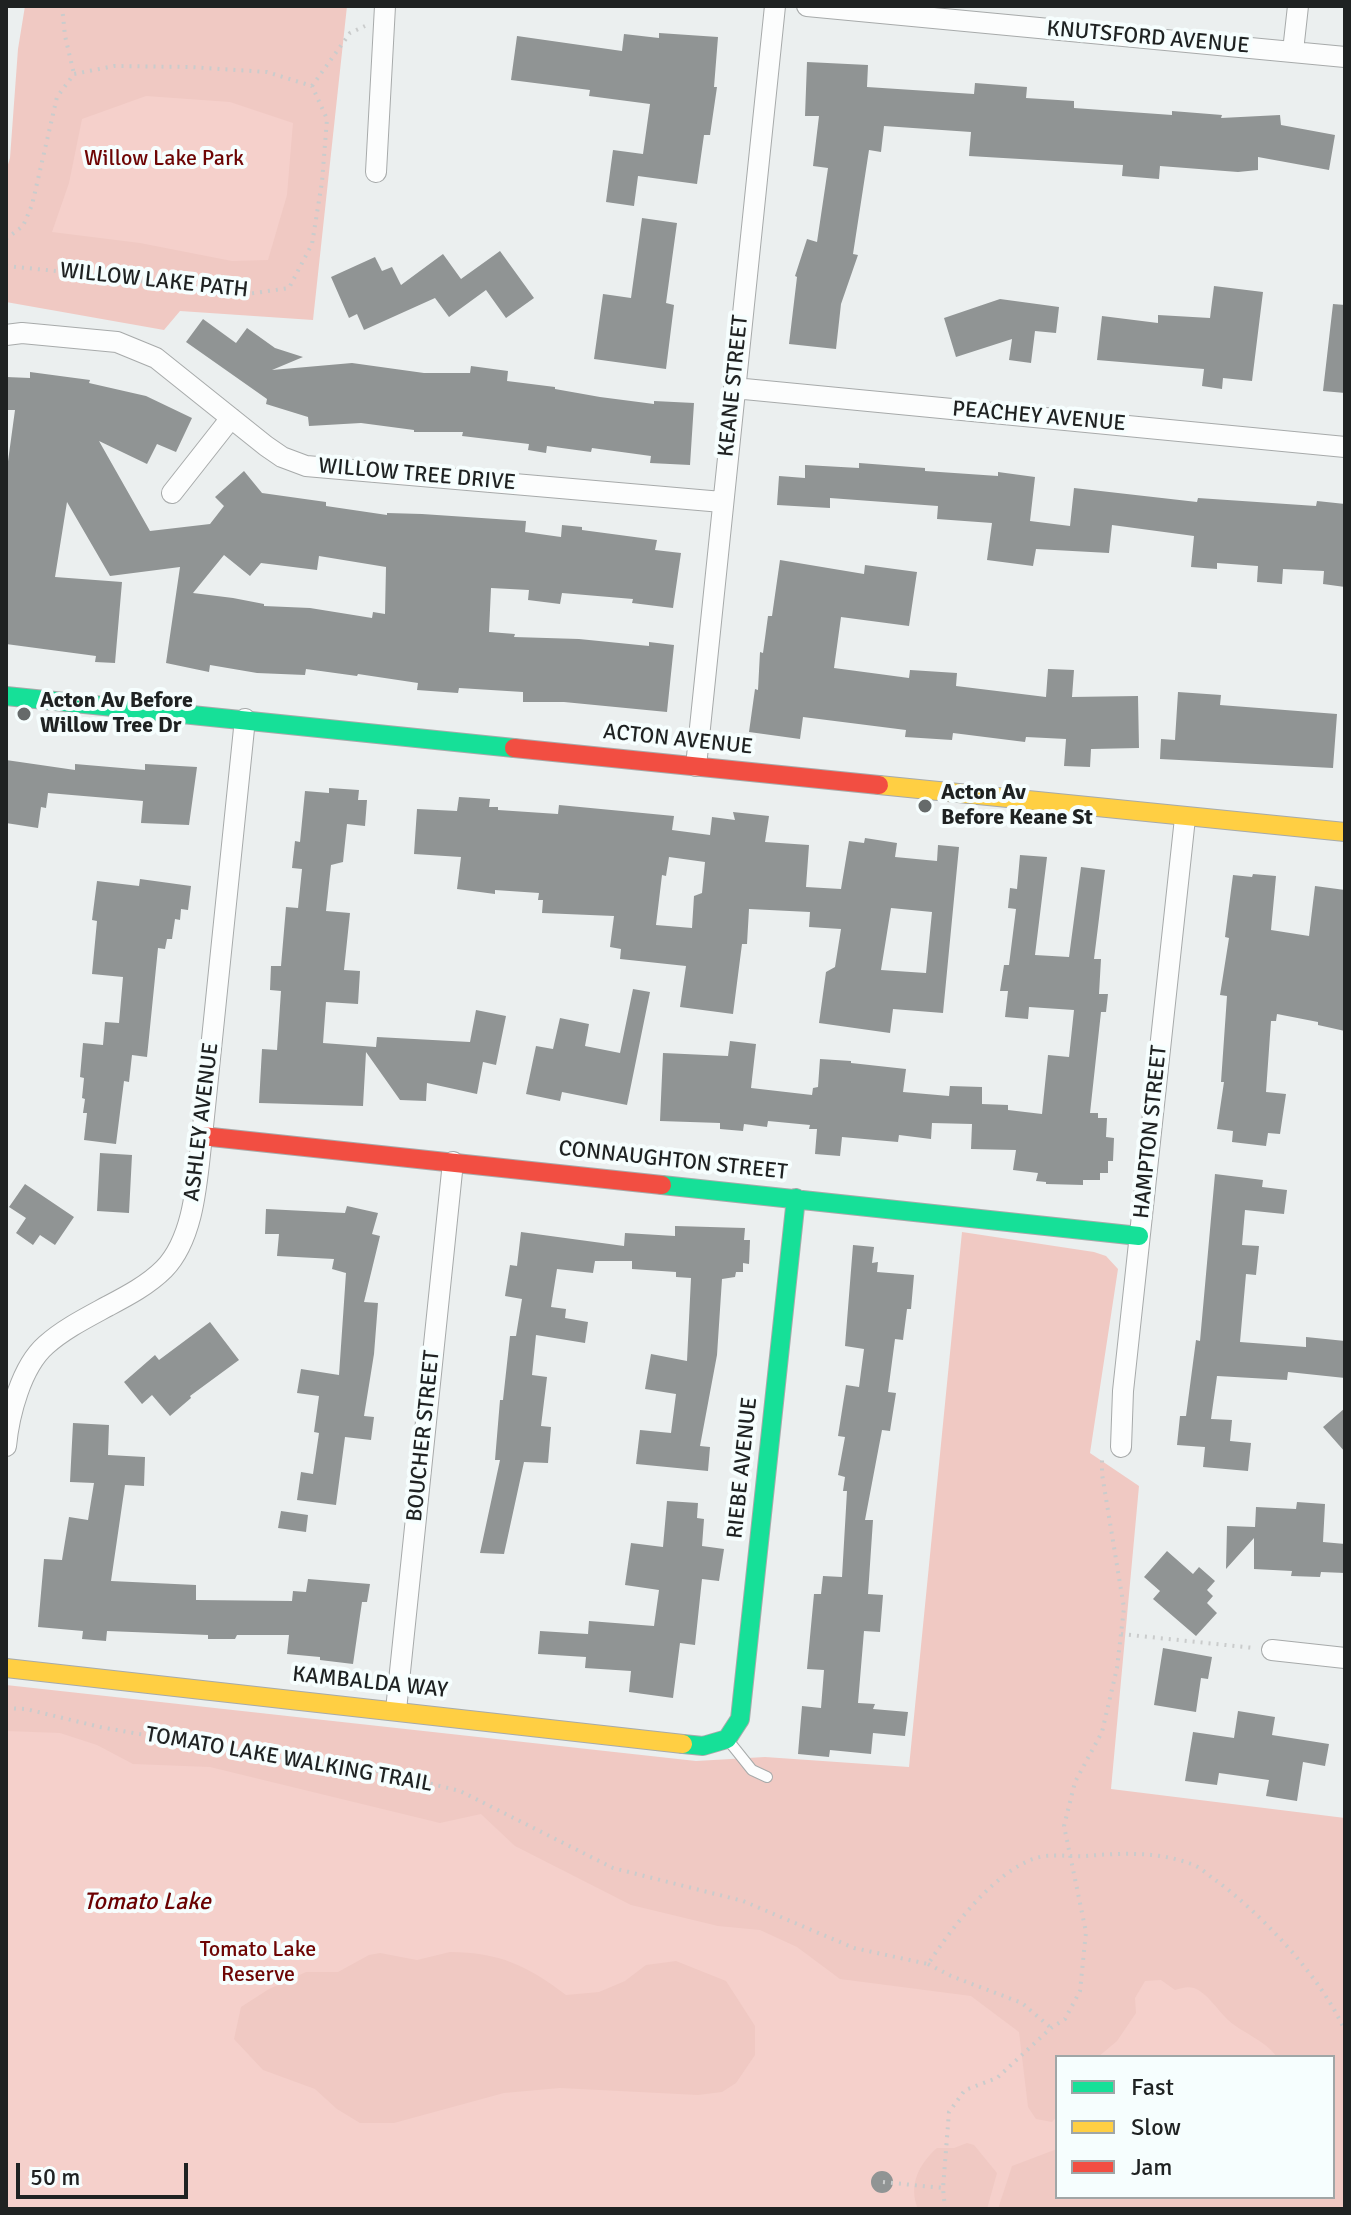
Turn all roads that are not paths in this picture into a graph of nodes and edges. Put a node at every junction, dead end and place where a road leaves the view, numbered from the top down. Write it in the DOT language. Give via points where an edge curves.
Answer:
graph roads {
  1 [pos="385,6"];
  2 [pos="775,6"];
  3 [pos="807,6"];
  4 [pos="1298,6"];
  5 [pos="1293,51"];
  6 [pos="1345,57"];
  7 [pos="376,172"];
  8 [pos="6,335"];
  9 [pos="734,388"];
  10 [pos="231,418"];
  11 [pos="1345,447"];
  12 [pos="172,493"];
  13 [pos="722,502"];
  14 [pos="6,696"];
  15 [pos="245,719"];
  16 [pos="696,766"];
  17 [pos="1185,818"];
  18 [pos="1345,832"];
  19 [pos="202,1136"];
  20 [pos="453,1162"];
  21 [pos="796,1198"];
  22 [pos="1139,1236"];
  23 [pos="1112,1445"];
  24 [pos="6,1446"];
  25 [pos="1272,1650"];
  26 [pos="1345,1658"];
  27 [pos="6,1668"];
  28 [pos="396,1710"];
  29 [pos="727,1739"];
  30 [pos="767,1777"];
  1 -- 7 [label="street"];
  2 -- 9 [label="street, KEANE STREET"];
  3 -- 5 [label="street, KNUTSFORD AVENUE"];
  4 -- 5 [label="street"];
  5 -- 6 [label="street, KNUTSFORD AVENUE"];
  8 -- 10 [label="street, WILLOW TREE DRIVE" via="117,342 156,358"];
  9 -- 11 [label="street, PEACHEY AVENUE"];
  9 -- 13 [label="street, KEANE STREET"];
  10 -- 12 [label="street"];
  10 -- 13 [label="street, WILLOW TREE DRIVE" via="282,457 306,466"];
  13 -- 16 [label="street, KEANE STREET"];
  14 -- 15 [label="street, ACTON AVENUE"];
  15 -- 16 [label="street, ACTON AVENUE"];
  15 -- 19 [label="street, ASHLEY AVENUE"];
  16 -- 17 [label="street, ACTON AVENUE"];
  17 -- 18 [label="street, ACTON AVENUE"];
  17 -- 22 [label="street, HAMPTON STREET"];
  19 -- 20 [label="street, CONNAUGHTON STREET"];
  19 -- 24 [label="street, ASHLEY AVENUE" via="195,1199 185,1234 165,1268 43,1347 19,1386"];
  20 -- 21 [label="street, CONNAUGHTON STREET"];
  20 -- 28 [label="street, BOUCHER STREET"];
  21 -- 22 [label="street, CONNAUGHTON STREET"];
  21 -- 29 [label="street, RIEBE AVENUE" via="740,1719"];
  22 -- 23 [label="street, HAMPTON STREET"];
  25 -- 26 [label="street"];
  27 -- 28 [label="street, KAMBALDA WAY"];
  28 -- 29 [label="street, KAMBALDA WAY" via="703,1746"];
  29 -- 30 [label="lane" via="752,1770"];
}
